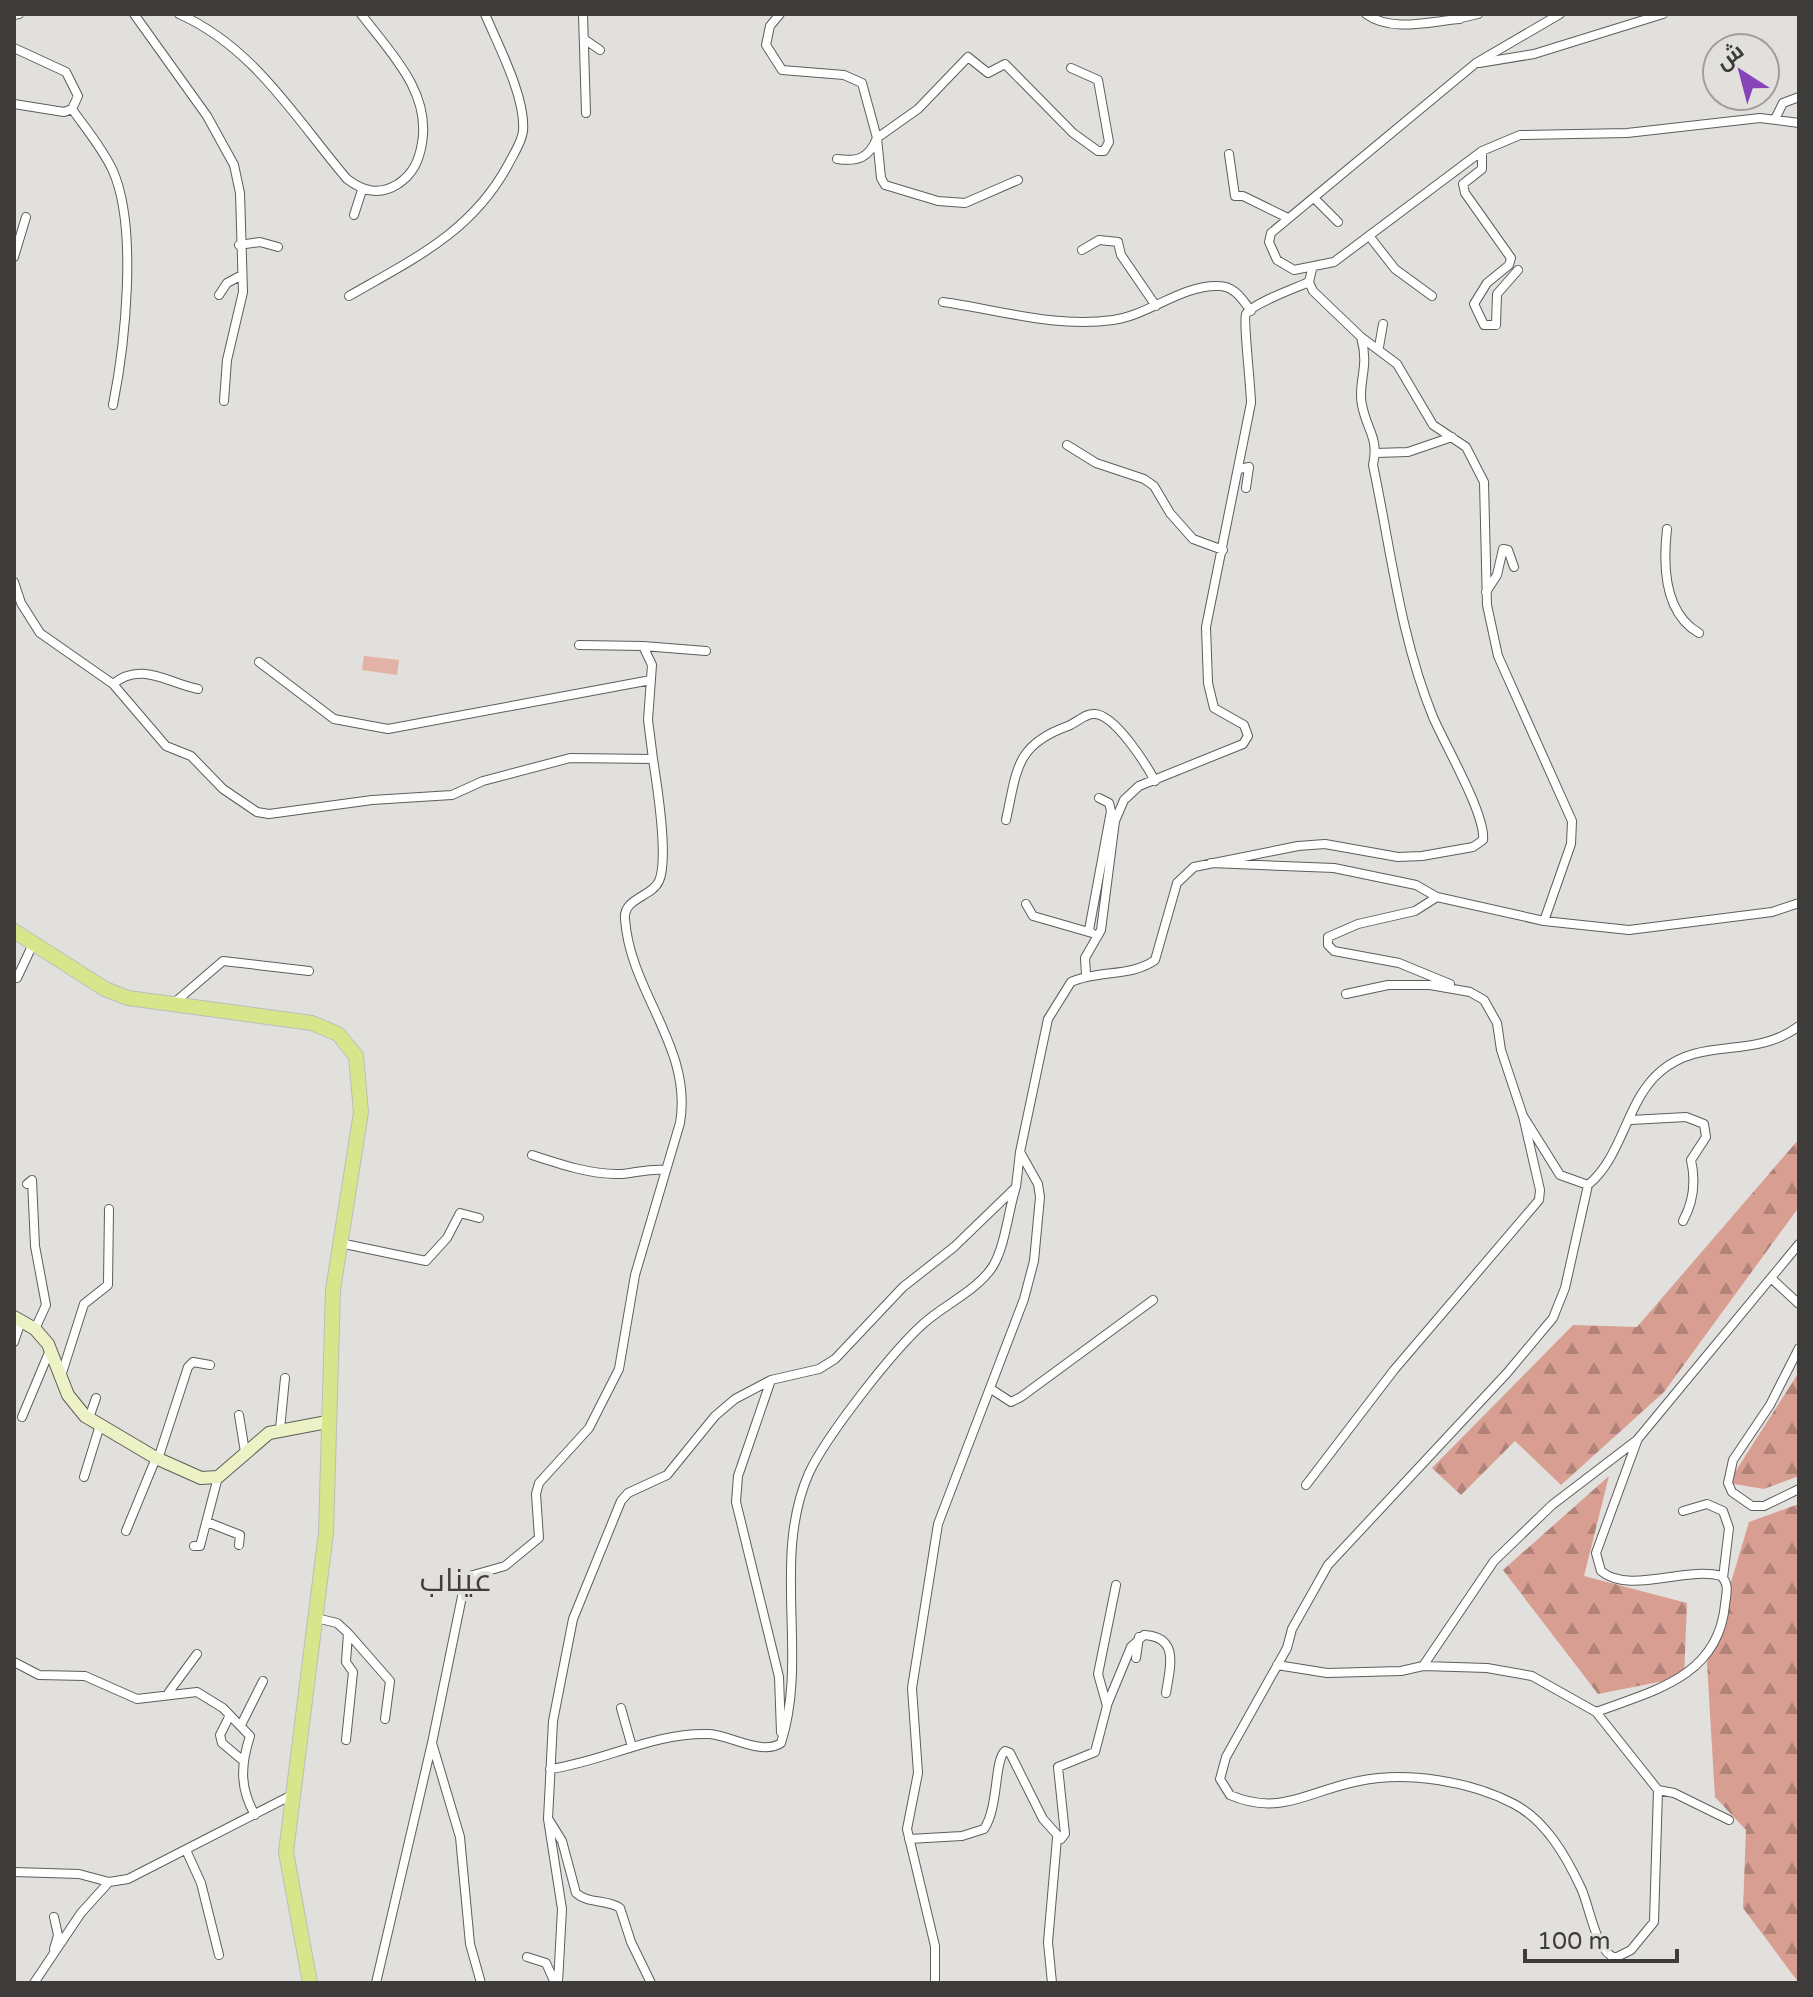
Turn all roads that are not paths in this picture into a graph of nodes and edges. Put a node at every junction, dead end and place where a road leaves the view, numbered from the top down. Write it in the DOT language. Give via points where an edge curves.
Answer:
graph roads {
  1 [pos="134,14"];
  2 [pos="179,14"];
  3 [pos="361,14"];
  4 [pos="485,14"];
  5 [pos="583,14"];
  6 [pos="780,14"];
  7 [pos="1366,14"];
  8 [pos="1478,14"];
  9 [pos="1560,14"];
  10 [pos="1663,14"];
  11 [pos="1462,16"];
  12 [pos="584,39"];
  13 [pos="14,48"];
  14 [pos="600,50"];
  15 [pos="1476,63"];
  16 [pos="1071,68"];
  17 [pos="1799,97"];
  18 [pos="14,104"];
  19 [pos="72,109"];
  20 [pos="586,113"];
  21 [pos="1775,119"];
  22 [pos="1799,123"];
  23 [pos="877,138"];
  24 [pos="1482,151"];
  25 [pos="1229,154"];
  26 [pos="837,159"];
  27 [pos="1018,180"];
  28 [pos="362,190"];
  29 [pos="1314,198"];
  30 [pos="354,215"];
  31 [pos="26,217"];
  32 [pos="1288,218"];
  33 [pos="1338,222"];
  34 [pos="1370,237"];
  35 [pos="239,245"];
  36 [pos="278,247"];
  37 [pos="1082,250"];
  38 [pos="14,257"];
  39 [pos="1312,269"];
  40 [pos="1518,270"];
  41 [pos="242,275"];
  42 [pos="1309,282"];
  43 [pos="219,295"];
  44 [pos="349,296"];
  45 [pos="1432,296"];
  46 [pos="943,302"];
  47 [pos="1156,306"];
  48 [pos="1251,311"];
  49 [pos="1383,324"];
  50 [pos="1361,337"];
  51 [pos="1379,347"];
  52 [pos="224,401"];
  53 [pos="113,405"];
  54 [pos="1452,437"];
  55 [pos="1067,445"];
  56 [pos="1375,453"];
  57 [pos="1239,469"];
  58 [pos="1246,488"];
  59 [pos="1667,529"];
  60 [pos="1223,550"];
  61 [pos="1514,567"];
  62 [pos="14,582"];
  63 [pos="1486,593"];
  64 [pos="1699,633"];
  65 [pos="579,645"];
  66 [pos="643,646"];
  67 [pos="706,651"];
  68 [pos="259,662"];
  69 [pos="651,680"];
  70 [pos="113,684"];
  71 [pos="198,689"];
  72 [pos="653,759"];
  73 [pos="1155,781"];
  74 [pos="1099,798"];
  75 [pos="1006,820"];
  76 [pos="1210,863"];
  77 [pos="1437,897"];
  78 [pos="1799,903"];
  79 [pos="1026,904"];
  80 [pos="1544,921"];
  81 [pos="1089,930"];
  82 [pos="14,931"];
  83 [pos="1093,941"];
  84 [pos="33,944"];
  85 [pos="309,971"];
  86 [pos="1086,975"];
  87 [pos="17,978"];
  88 [pos="1470,992"];
  89 [pos="1346,994"];
  90 [pos="171,1006"];
  91 [pos="1799,1026"];
  92 [pos="1523,1116"];
  93 [pos="1631,1120"];
  94 [pos="1020,1152"];
  95 [pos="532,1155"];
  96 [pos="666,1170"];
  97 [pos="27,1184"];
  98 [pos="1588,1185"];
  99 [pos="1016,1187"];
  100 [pos="109,1209"];
  101 [pos="479,1218"];
  102 [pos="1683,1221"];
  103 [pos="340,1243"];
  104 [pos="1799,1244"];
  105 [pos="1772,1279"];
  106 [pos="1153,1300"];
  107 [pos="1799,1304"];
  108 [pos="17,1319"];
  109 [pos="35,1329"];
  110 [pos="14,1342"];
  111 [pos="1799,1348"];
  112 [pos="51,1349"];
  113 [pos="210,1365"];
  114 [pos="61,1376"];
  115 [pos="285,1378"];
  116 [pos="771,1380"];
  117 [pos="991,1389"];
  118 [pos="96,1398"];
  119 [pos="239,1415"];
  120 [pos="22,1417"];
  121 [pos="94,1422"];
  122 [pos="327,1422"];
  123 [pos="280,1429"];
  124 [pos="1637,1440"];
  125 [pos="245,1452"];
  126 [pos="157,1458"];
  127 [pos="84,1477"];
  128 [pos="218,1477"];
  129 [pos="1306,1485"];
  130 [pos="1799,1489"];
  131 [pos="1683,1511"];
  132 [pos="207,1522"];
  133 [pos="126,1531"];
  134 [pos="239,1545"];
  135 [pos="194,1546"];
  136 [pos="1723,1578"];
  137 [pos="1116,1585"];
  138 [pos="316,1618"];
  139 [pos="348,1633"];
  140 [pos="1139,1637"];
  141 [pos="197,1654"];
  142 [pos="1136,1658"];
  143 [pos="14,1662"];
  144 [pos="1277,1665"];
  145 [pos="1423,1666"];
  146 [pos="263,1681"];
  147 [pos="1166,1693"];
  148 [pos="165,1695"];
  149 [pos="1107,1706"];
  150 [pos="621,1708"];
  151 [pos="1596,1712"];
  152 [pos="230,1715"];
  153 [pos="385,1719"];
  154 [pos="241,1725"];
  155 [pos="346,1740"];
  156 [pos="432,1743"];
  157 [pos="781,1743"];
  158 [pos="632,1747"];
  159 [pos="241,1759"];
  160 [pos="550,1769"];
  161 [pos="1658,1790"];
  162 [pos="290,1796"];
  163 [pos="255,1815"];
  164 [pos="548,1819"];
  165 [pos="1729,1820"];
  166 [pos="1057,1838"];
  167 [pos="909,1839"];
  168 [pos="186,1850"];
  169 [pos="14,1872"];
  170 [pos="109,1882"];
  171 [pos="54,1917"];
  172 [pos="54,1954"];
  173 [pos="219,1955"];
  174 [pos="527,1957"];
  175 [pos="34,1983"];
  176 [pos="310,1983"];
  177 [pos="376,1983"];
  178 [pos="481,1983"];
  179 [pos="557,1983"];
  180 [pos="651,1983"];
  181 [pos="935,1983"];
  182 [pos="1052,1983"];
  1 -- 35 [label="street" via="207,116 234,165 240,193"];
  2 -- 28 [label="street" via="204,25 239,52"];
  3 -- 28 [label="street" via="414,88 424,131 413,172 396,185"];
  4 -- 44 [label="street" via="514,87 523,131 516,150 494,192 475,214 437,244"];
  5 -- 12 [label="street"];
  6 -- 23 [label="street" via="770,26 766,45 772,58 782,70 856,78 862,83"];
  7 -- 11 [label="street" via="1397,25"];
  8 -- 11 [label="street"];
  9 -- 15 [label="street"];
  10 -- 15 [label="street" via="1534,54"];
  12 -- 14 [label="street"];
  12 -- 20 [label="street"];
  13 -- 19 [label="street" via="66,72 77,89"];
  15 -- 29 [label="street"];
  16 -- 23 [label="street" via="1098,80 1109,142 1104,151 1073,133 1005,64 988,73 968,57 918,109"];
  17 -- 21 [label="street" via="1783,103"];
  18 -- 19 [label="street" via="55,112"];
  19 -- 53 [label="street" via="105,156 121,191 128,283"];
  21 -- 22 [label="street"];
  21 -- 24 [label="street" via="1636,132 1520,135"];
  23 -- 26 [label="street" via="867,156 854,162"];
  23 -- 27 [label="street" via="885,185 938,201 965,203"];
  24 -- 34 [label="street"];
  24 -- 40 [label="street" via="1482,169 1463,184 1465,193 1511,258 1474,304 1484,325 1496,325 1497,294"];
  25 -- 32 [label="street" via="1235,196"];
  28 -- 30 [label="street"];
  29 -- 32 [label="street"];
  29 -- 33 [label="street"];
  31 -- 38 [label="street"];
  32 -- 39 [label="street" via="1271,233 1271,251 1284,266"];
  34 -- 39 [label="street" via="1334,262"];
  34 -- 45 [label="street" via="1404,277"];
  35 -- 36 [label="street" via="260,242"];
  35 -- 41 [label="street"];
  37 -- 47 [label="street" via="1099,240 1118,242 1121,255"];
  39 -- 42 [label="street"];
  41 -- 43 [label="street"];
  41 -- 52 [label="street"];
  42 -- 48 [label="street"];
  42 -- 50 [label="street"];
  46 -- 47 [label="street" via="1069,323 1113,320"];
  47 -- 48 [label="street" via="1218,286 1236,291"];
  48 -- 57 [label="street" via="1245,323 1251,403"];
  49 -- 51 [label="street"];
  50 -- 51 [label="street"];
  50 -- 56 [label="street" via="1367,370 1361,402"];
  51 -- 54 [label="street" via="1407,377 1433,425"];
  54 -- 56 [label="street" via="1408,452"];
  54 -- 63 [label="street" via="1466,447 1488,498"];
  55 -- 60 [label="street" via="1096,463 1144,479 1193,539"];
  56 -- 76 [label="street" via="1399,605 1415,666 1479,812 1483,840 1473,847 1422,856 1325,844"];
  57 -- 58 [label="street" via="1249,467"];
  57 -- 60 [label="street"];
  59 -- 64 [label="street" via="1664,555 1670,593 1682,617"];
  60 -- 73 [label="street" via="1206,627 1208,683 1214,708 1244,725 1248,736 1243,744"];
  61 -- 63 [label="street" via="1503,549"];
  62 -- 70 [label="street" via="40,633"];
  63 -- 80 [label="street" via="1504,675 1572,821 1571,844"];
  65 -- 66 [label="street"];
  66 -- 67 [label="street"];
  66 -- 69 [label="street" via="652,665"];
  68 -- 69 [label="street" via="334,719 388,729"];
  69 -- 72 [label="street" via="648,720"];
  70 -- 71 [label="street" via="136,672"];
  70 -- 72 [label="street" via="166,746 191,756 230,793 269,814 452,795 483,781 570,758"];
  72 -- 96 [label="street" via="662,877 629,905 625,918 682,1086 680,1123"];
  73 -- 75 [label="street" via="1110,719 1086,715 1029,747 1020,760"];
  73 -- 83 [label="street" via="1131,792 1119,807 1101,930"];
  74 -- 81 [label="street" via="1111,811"];
  76 -- 77 [label="street" via="1334,868 1416,885"];
  76 -- 86 [label="street" via="1194,867 1177,883 1155,960 1145,967"];
  77 -- 80 [label="street"];
  77 -- 88 [label="street" via="1415,911 1339,930 1328,937 1328,945 1334,951 1399,963"];
  78 -- 80 [label="street" via="1772,912 1629,930"];
  79 -- 81 [label="street" via="1042,920"];
  81 -- 83 [label="street"];
  82 -- 84 [label="main road"];
  83 -- 86 [label="street" via="1085,958"];
  84 -- 87 [label="street"];
  84 -- 90 [label="main road" via="105,989"];
  85 -- 90 [label="street" via="223,961"];
  86 -- 94 [label="street" via="1064,988 1048,1019"];
  88 -- 89 [label="street" via="1408,984"];
  88 -- 92 [label="street" via="1492,1010"];
  90 -- 103 [label="main road" via="312,1023 349,1042 356,1056 361,1112"];
  91 -- 93 [label="street" via="1757,1046 1699,1050 1681,1057 1658,1073"];
  92 -- 98 [label="street" via="1560,1175"];
  92 -- 129 [label="street" via="1539,1200 1394,1370"];
  93 -- 98 [label="street" via="1600,1175"];
  93 -- 102 [label="street" via="1686,1117 1704,1124 1706,1137 1691,1160 1692,1203"];
  94 -- 99 [label="street"];
  94 -- 117 [label="street" via="1038,1184 1038,1234 1027,1290"];
  95 -- 96 [label="street" via="607,1173 645,1167"];
  96 -- 156 [label="street" via="633,1283 619,1369 589,1428 539,1483 539,1538 505,1566 466,1577"];
  97 -- 109 [label="street" via="32,1180 35,1246 46,1305"];
  98 -- 144 [label="street" via="1553,1318 1328,1565"];
  99 -- 116 [label="street" via="903,1287 835,1359 819,1369"];
  99 -- 157 [label="street" via="994,1265 907,1340 810,1472 792,1552 793,1690"];
  100 -- 114 [label="street" via="108,1285 84,1304"];
  101 -- 103 [label="street" via="460,1213 426,1261"];
  103 -- 122 [label="main road"];
  104 -- 105 [label="street"];
  105 -- 107 [label="street"];
  105 -- 124 [label="street"];
  106 -- 117 [label="street" via="1021,1397 1011,1402"];
  108 -- 109 [label="street"];
  108 -- 110 [label="street"];
  109 -- 112 [label="street"];
  111 -- 130 [label="street" via="1733,1460 1728,1483 1752,1506 1764,1506"];
  112 -- 114 [label="street"];
  112 -- 120 [label="street"];
  113 -- 126 [label="street" via="193,1362 188,1367"];
  114 -- 121 [label="street" via="73,1405"];
  115 -- 123 [label="street"];
  116 -- 157 [label="street" via="738,1476 736,1502 779,1677"];
  116 -- 160 [label="street" via="723,1409 667,1475 621,1501 570,1629"];
  117 -- 167 [label="street" via="938,1524 929,1569 912,1688 918,1773 907,1823"];
  118 -- 121 [label="street"];
  119 -- 125 [label="street"];
  121 -- 126 [label="street"];
  121 -- 127 [label="street"];
  122 -- 123 [label="street"];
  122 -- 138 [label="main road" via="326,1533"];
  123 -- 125 [label="street"];
  124 -- 136 [label="street" via="1596,1553 1601,1571 1618,1580 1705,1574"];
  124 -- 145 [label="street" via="1505,1549"];
  125 -- 128 [label="street"];
  126 -- 128 [label="street" via="201,1478"];
  126 -- 133 [label="street"];
  128 -- 132 [label="street"];
  131 -- 136 [label="street" via="1707,1504 1723,1511 1729,1528"];
  132 -- 134 [label="street" via="240,1535"];
  132 -- 135 [label="street" via="200,1546"];
  136 -- 151 [label="street" via="1725,1611 1706,1657 1670,1685"];
  137 -- 149 [label="street" via="1098,1674"];
  138 -- 139 [label="street" via="337,1623"];
  138 -- 162 [label="main road"];
  139 -- 153 [label="street" via="390,1681"];
  139 -- 155 [label="street" via="346,1662 353,1672"];
  140 -- 142 [label="street"];
  140 -- 147 [label="street" via="1157,1636 1169,1647"];
  140 -- 149 [label="street"];
  141 -- 148 [label="street"];
  143 -- 148 [label="street" via="39,1675 85,1676 137,1699"];
  144 -- 145 [label="street" via="1327,1673"];
  144 -- 161 [label="street" via="1222,1766 1220,1779 1230,1795 1254,1804 1287,1803 1361,1780 1418,1778 1513,1803 1555,1842 1583,1891 1604,1949 1615,1958 1631,1950 1654,1922"];
  145 -- 151 [label="street" via="1517,1671 1545,1681"];
  146 -- 154 [label="street"];
  148 -- 152 [label="street" via="197,1692"];
  149 -- 166 [label="street" via="1095,1752 1058,1767 1065,1834"];
  150 -- 158 [label="street"];
  151 -- 161 [label="street"];
  152 -- 154 [label="street"];
  152 -- 159 [label="street" via="220,1735 222,1743"];
  154 -- 159 [label="street" via="250,1736"];
  156 -- 177 [label="street"];
  156 -- 178 [label="street" via="460,1837 470,1944"];
  157 -- 158 [label="street" via="767,1748 708,1734"];
  158 -- 160 [label="street"];
  159 -- 163 [label="street" via="246,1800"];
  160 -- 164 [label="street"];
  161 -- 165 [label="street"];
  162 -- 163 [label="street"];
  162 -- 176 [label="main road" via="287,1865"];
  163 -- 168 [label="street"];
  164 -- 179 [label="street" via="562,1909"];
  164 -- 180 [label="street" via="562,1841 576,1893 620,1908"];
  166 -- 167 [label="street" via="1005,1751 998,1762 994,1811 984,1829 962,1836"];
  166 -- 182 [label="street" via="1048,1942"];
  167 -- 181 [label="street" via="935,1946"];
  168 -- 170 [label="street" via="128,1879"];
  168 -- 173 [label="street" via="201,1883"];
  169 -- 170 [label="street" via="79,1874"];
  170 -- 172 [label="street"];
  171 -- 172 [label="street"];
  172 -- 175 [label="street"];
  174 -- 179 [label="street" via="546,1963"];
}
